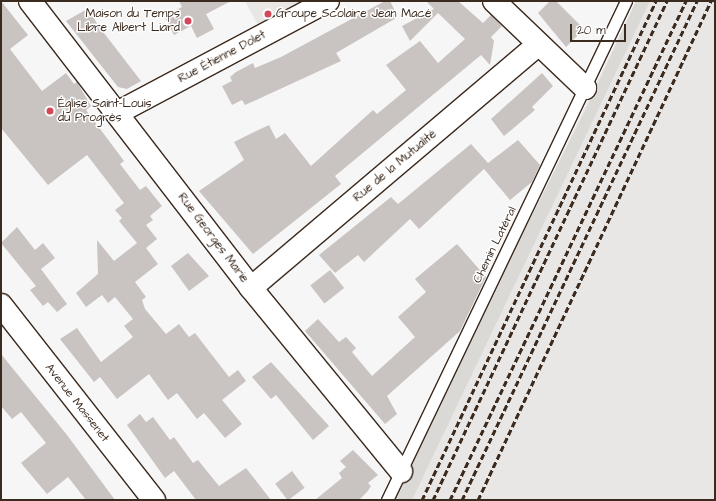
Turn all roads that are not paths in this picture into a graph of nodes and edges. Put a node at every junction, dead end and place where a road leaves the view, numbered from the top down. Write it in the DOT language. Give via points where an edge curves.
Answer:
graph roads {
  1 [pos="30,1"];
  2 [pos="328,1"];
  3 [pos="494,1"];
  4 [pos="626,1"];
  5 [pos="539,44"];
  6 [pos="585,88"];
  7 [pos="117,113"];
  8 [pos="250,288"];
  9 [pos="1,305"];
  10 [pos="401,471"];
  11 [pos="154,500"];
  12 [pos="387,500"];
  1 -- 7 [label="street, Rue Georges Marie"];
  2 -- 7 [label="street, Rue Étienne Dolet"];
  3 -- 5 [label="street"];
  4 -- 6 [label="lane, Chemin Latéral"];
  5 -- 6 [label="street"];
  5 -- 8 [label="street, Rue de la Mutualité"];
  6 -- 10 [label="lane, Chemin Latéral"];
  7 -- 8 [label="street, Rue Georges Marie"];
  8 -- 10 [label="street, Rue Georges Marie"];
  9 -- 11 [label="street, Avenue Massenet"];
  10 -- 12 [label="lane, Chemin Latéral"];
}
